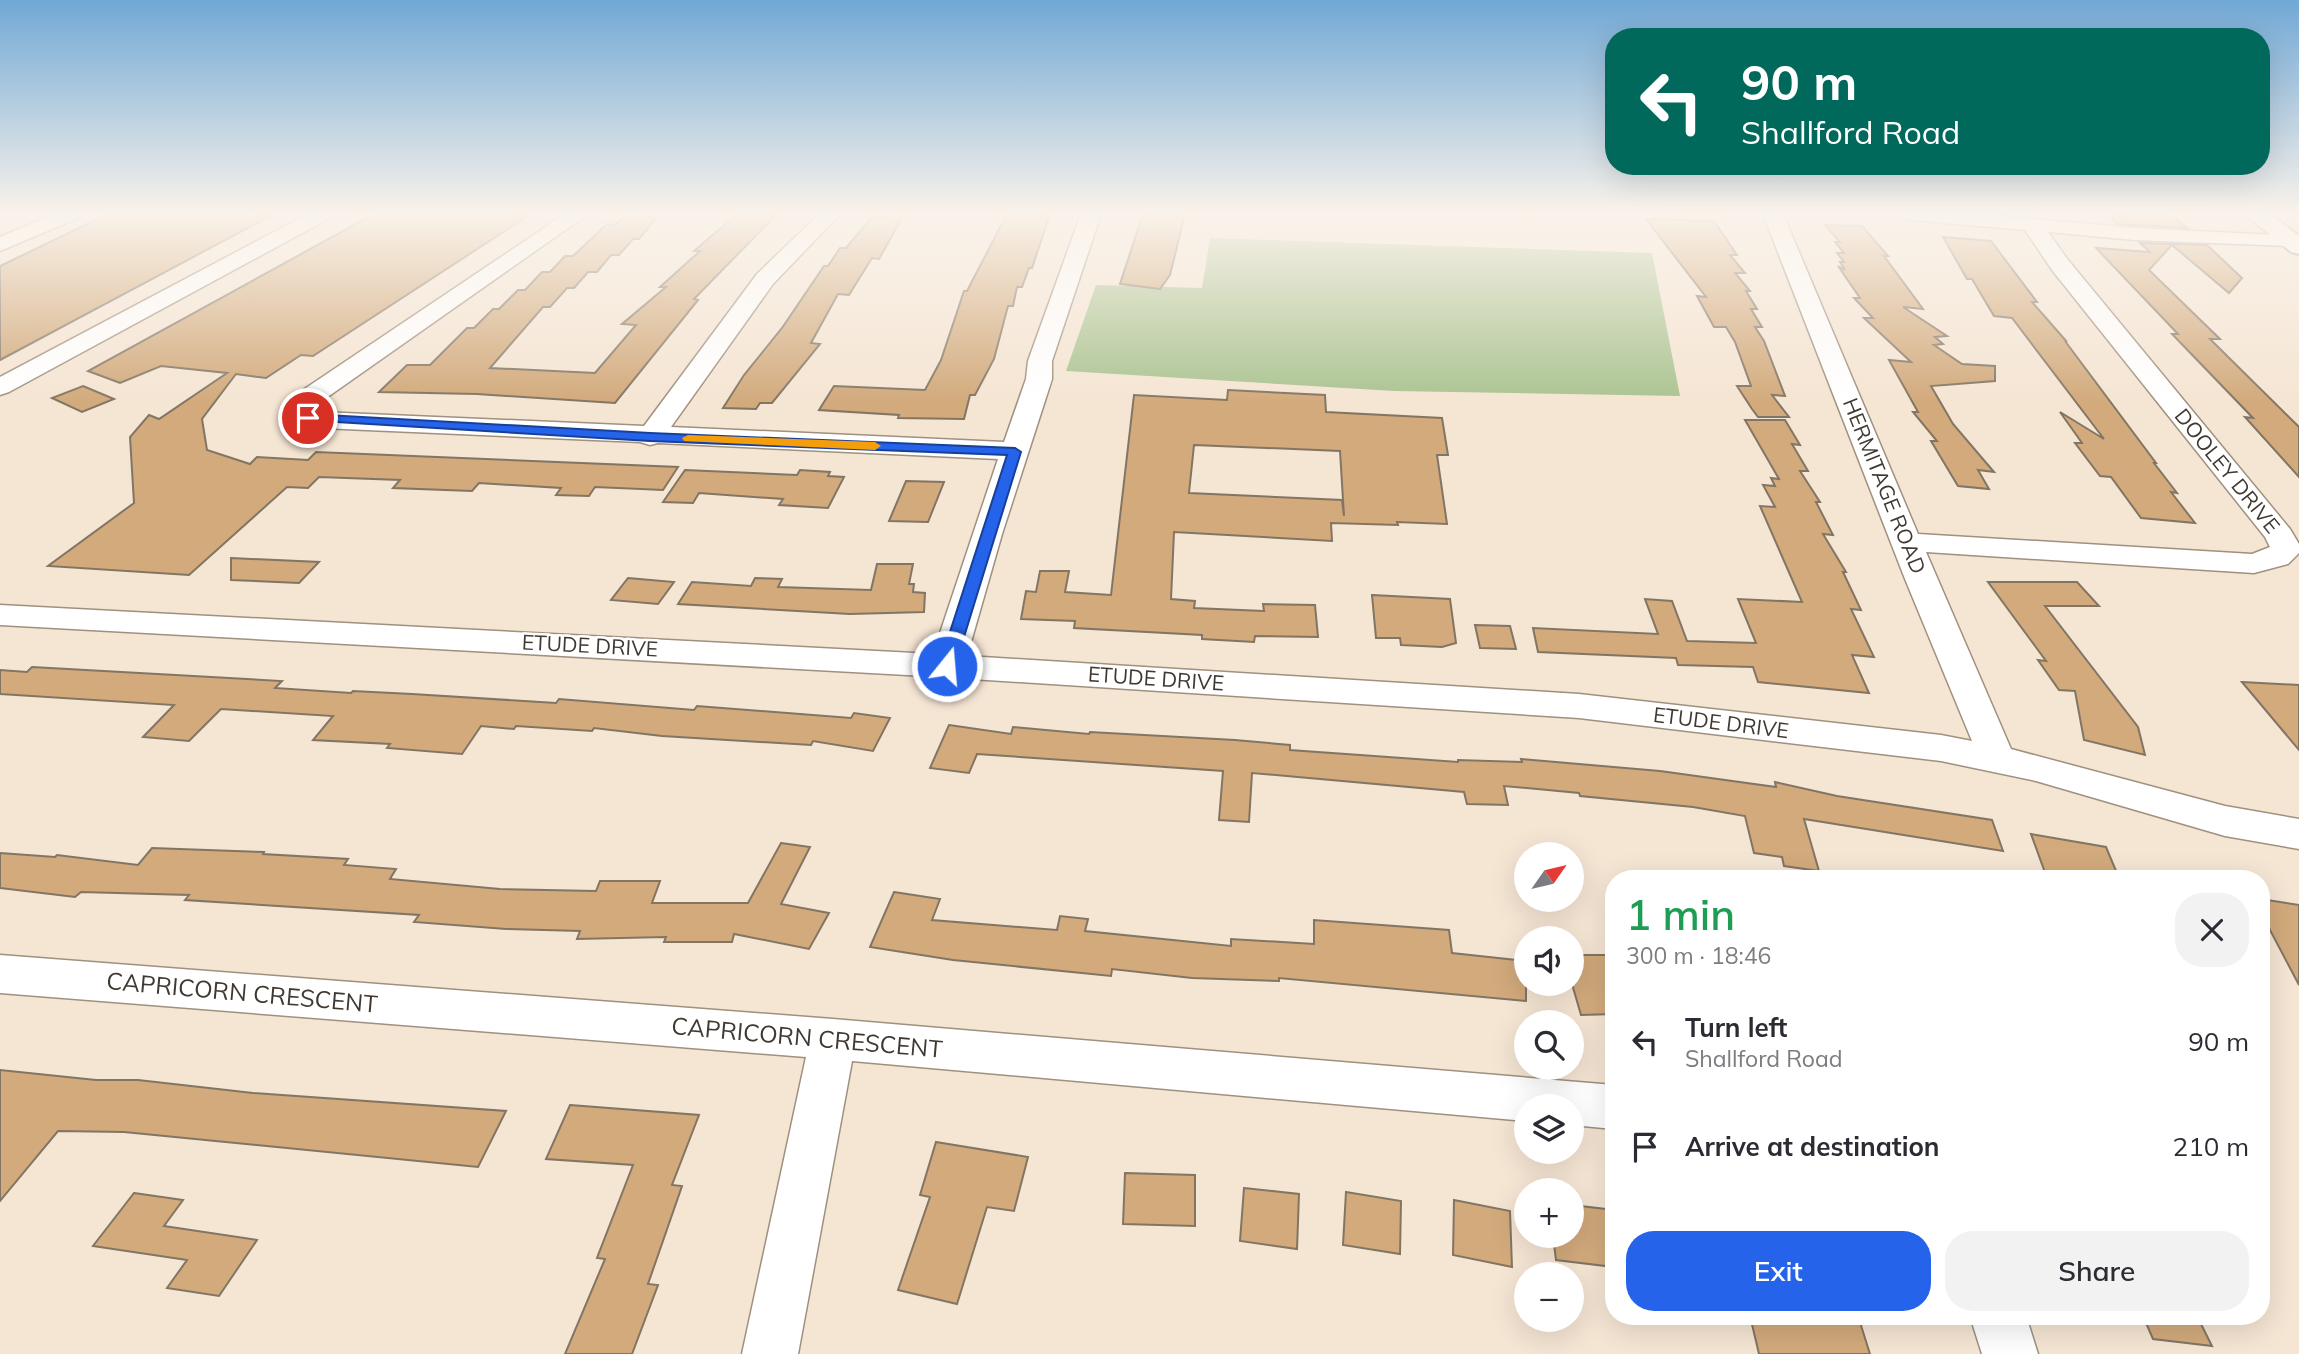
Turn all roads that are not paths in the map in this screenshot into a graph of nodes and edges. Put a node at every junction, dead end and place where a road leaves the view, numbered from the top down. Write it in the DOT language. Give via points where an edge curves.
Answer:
graph roads {
  1 [pos="205,277"];
  2 [pos="486,277"];
  3 [pos="767,277"];
  4 [pos="1070,277"];
  5 [pos="1799,277"];
  6 [pos="2070,277"];
  7 [pos="0,387"];
  8 [pos="650,437"];
  9 [pos="1015,452"];
  10 [pos="1906,542"];
  11 [pos="0,615"];
  12 [pos="947,666"];
  13 [pos="1994,758"];
  14 [pos="2299,834"];
  15 [pos="0,974"];
  16 [pos="833,1039"];
  17 [pos="1605,1106"];
  18 [pos="2001,1325"];
  19 [pos="769,1354"];
  20 [pos="2010,1354"];
  1 -- 7 [label="street"];
  2 -- 8 [label="street" via="306,400 308,418"];
  3 -- 8 [label="street"];
  4 -- 9 [label="street"];
  5 -- 10 [label="street, HERMITAGE ROAD"];
  6 -- 10 [label="street, DOOLEY DRIVE" via="2286,549 2254,564"];
  8 -- 9 [label="street"];
  9 -- 12 [label="street"];
  10 -- 13 [label="street, HERMITAGE ROAD"];
  11 -- 12 [label="street, ETUDE DRIVE"];
  12 -- 13 [label="street, ETUDE DRIVE" via="1579,706"];
  13 -- 14 [label="street, ETUDE DRIVE" via="2225,821"];
  15 -- 16 [label="street, CAPRICORN CRESCENT"];
  16 -- 17 [label="street, CAPRICORN CRESCENT"];
  16 -- 19 [label="street"];
  18 -- 20 [label="street"];
}
